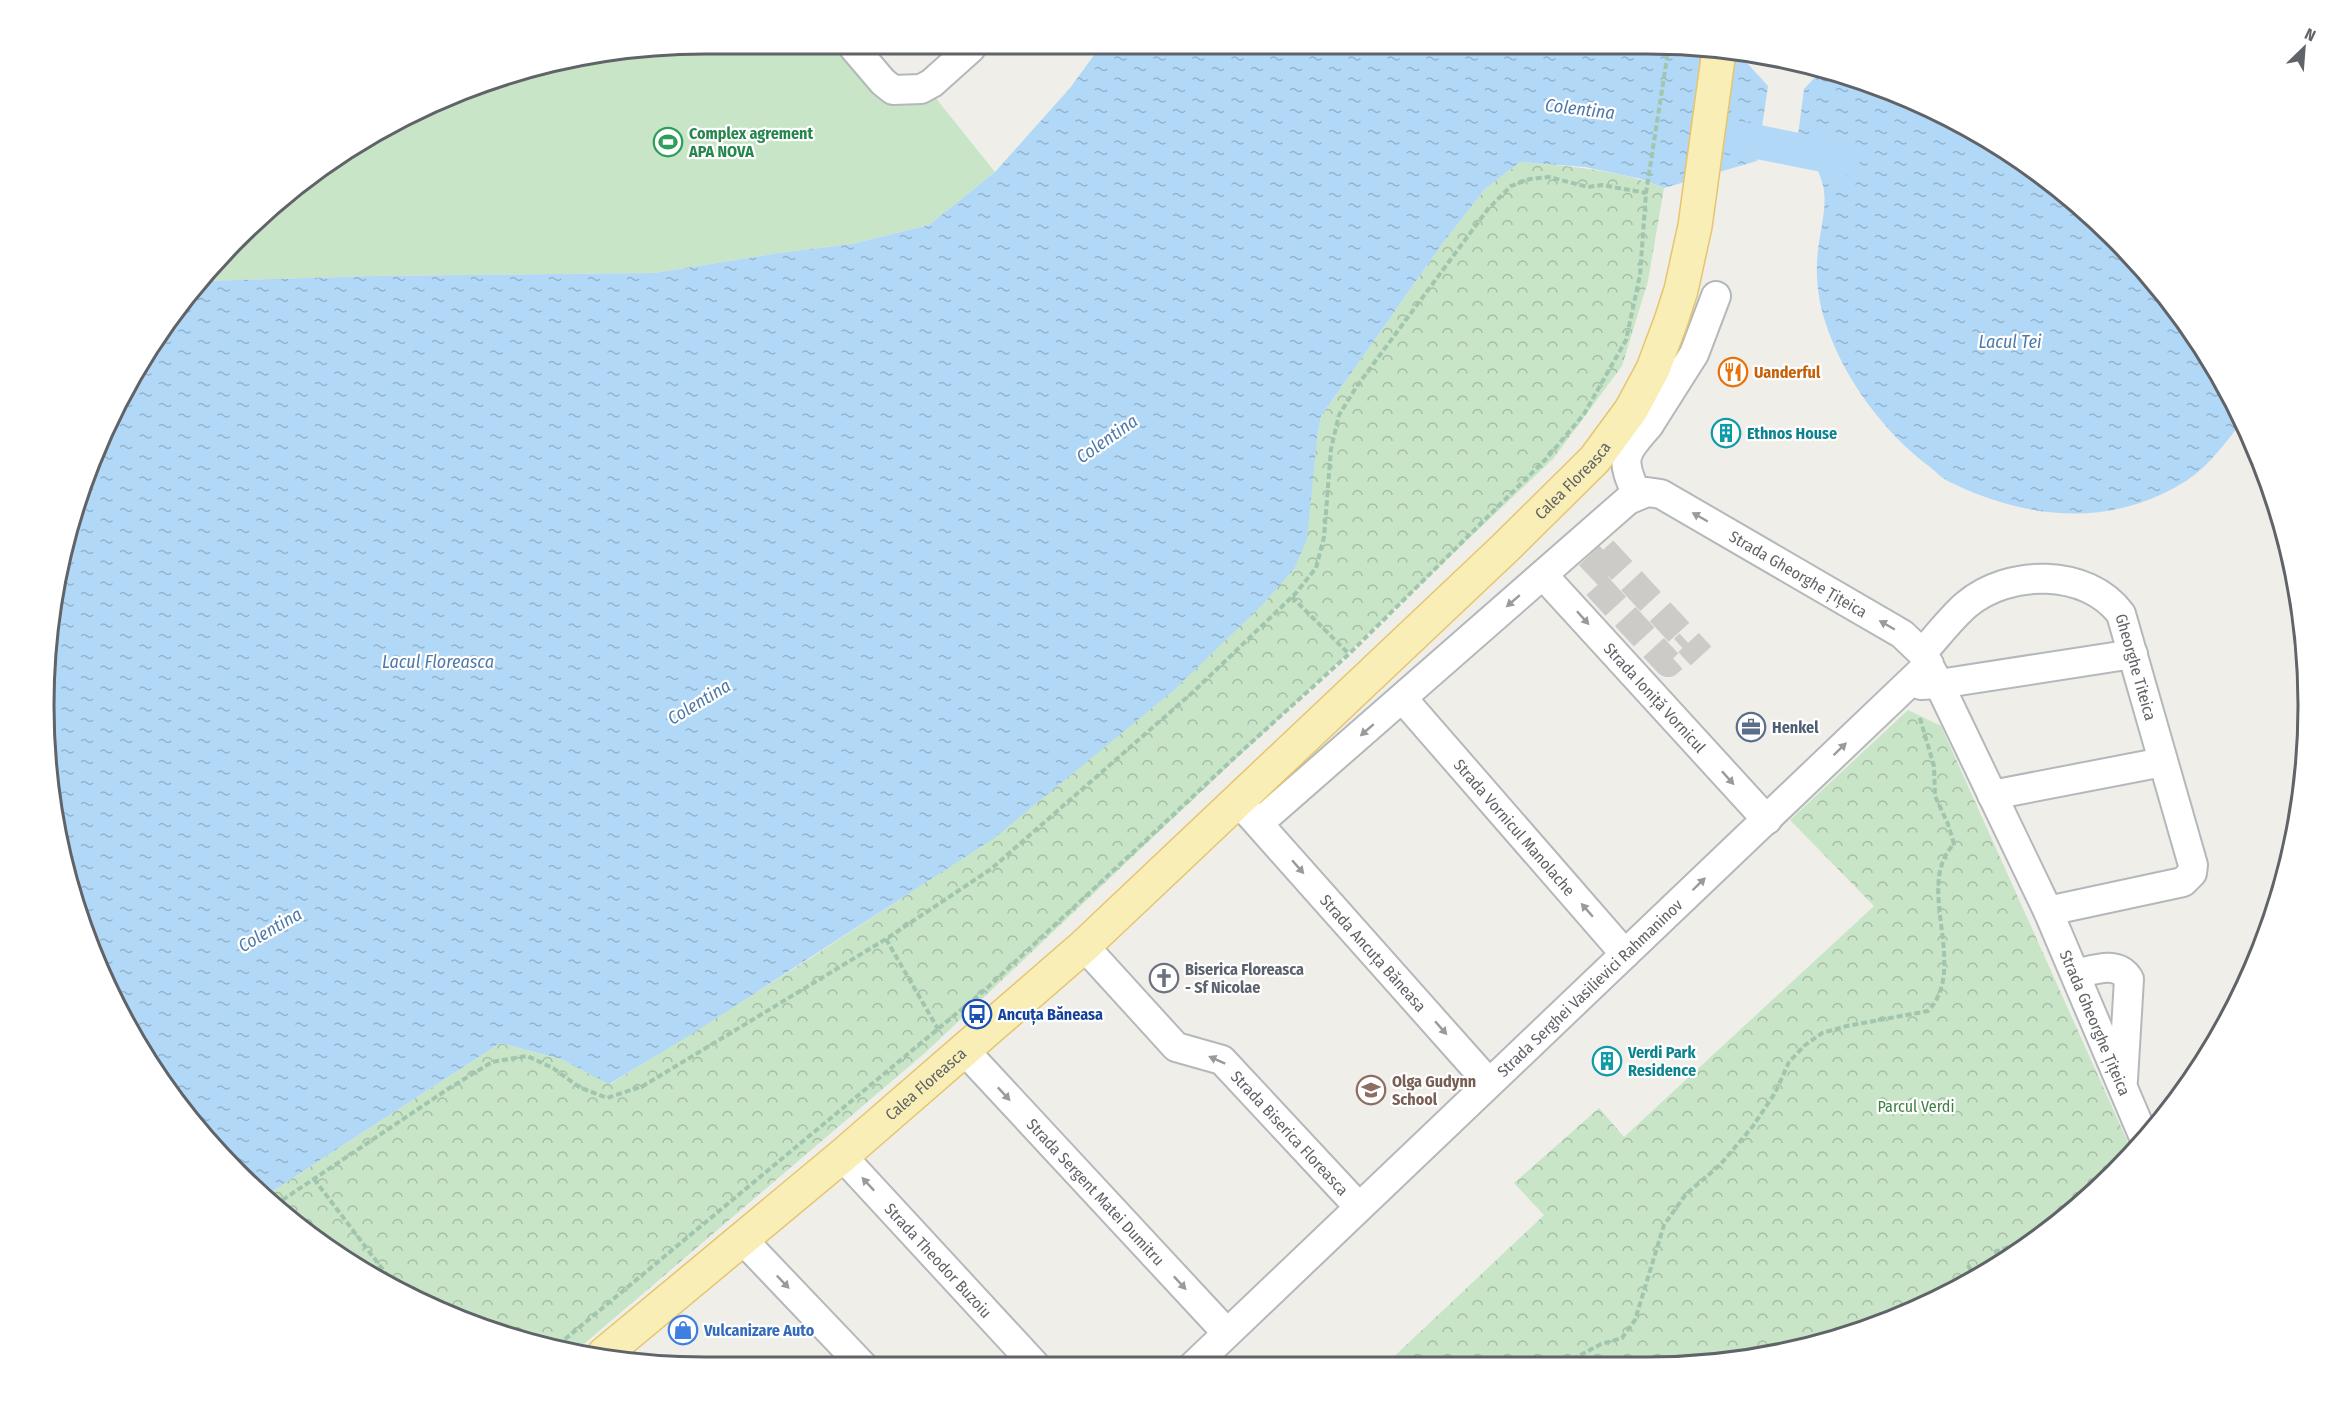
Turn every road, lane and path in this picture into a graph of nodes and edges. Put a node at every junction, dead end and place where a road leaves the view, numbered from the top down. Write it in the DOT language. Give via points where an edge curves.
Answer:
graph roads {
  1 [pos="859,54"];
  2 [pos="964,54"];
  3 [pos="1667,54"];
  4 [pos="1718,58"];
  5 [pos="1646,194"];
  6 [pos="1716,296"];
  7 [pos="1671,321"];
  8 [pos="1698,341"];
  9 [pos="1634,426"];
  10 [pos="1637,495"];
  11 [pos="1543,575"];
  12 [pos="1292,597"];
  13 [pos="1349,654"];
  14 [pos="2133,654"];
  15 [pos="1930,667"];
  16 [pos="1403,699"];
  17 [pos="1919,715"];
  18 [pos="2163,762"];
  19 [pos="1992,795"];
  20 [pos="1256,806"];
  21 [pos="1767,820"];
  22 [pos="2048,911"];
  23 [pos="885,939"];
  24 [pos="1084,946"];
  25 [pos="1625,954"];
  26 [pos="2076,974"];
  27 [pos="938,1029"];
  28 [pos="964,1051"];
  29 [pos="1489,1083"];
  30 [pos="2122,1089"];
  31 [pos="2140,1130"];
  32 [pos="842,1156"];
  33 [pos="315,1179"];
  34 [pos="282,1200"];
  35 [pos="1359,1207"];
  36 [pos="743,1240"];
  37 [pos="2007,1248"];
  38 [pos="1994,1252"];
  39 [pos="1968,1265"];
  40 [pos="1971,1271"];
  41 [pos="385,1273"];
  42 [pos="1227,1333"];
  43 [pos="563,1341"];
  44 [pos="619,1351"];
  45 [pos="854,1357"];
  46 [pos="1028,1357"];
  47 [pos="1202,1357"];
  48 [pos="1577,1357"];
  1 -- 2 [label="street" via="892,90 921,89"];
  3 -- 5 [label="path"];
  4 -- 7 [label="main road, Calea Floreasca" via="1689,254"];
  5 -- 12 [label="path" via="1602,185 1588,188 1549,177 1511,186 1488,209 1339,415 1331,449 1324,537 1316,568"];
  5 -- 13 [label="path" via="1640,275 1626,340 1584,414 1547,458"];
  6 -- 8 [label="street"];
  7 -- 8 [label="street"];
  7 -- 9 [label="main road, Calea Floreasca" via="1653,369 1631,410"];
  8 -- 9 [label="street" via="1694,354"];
  9 -- 10 [label="street" via="1626,470"];
  9 -- 20 [label="main road, Calea Floreasca" via="1595,459"];
  10 -- 11 [label="street, Calea Floreasca" via="1628,500 1596,542"];
  15 -- 10 [label="street, Strada Gheorghe Țițeica, one-way" via="1902,634 1661,494"];
  11 -- 16 [label="street, Calea Floreasca, one-way"];
  11 -- 21 [label="street, Strada Ioniță Vornicul, one-way"];
  12 -- 13 [label="path"];
  12 -- 23 [label="path" via="1192,693 991,869"];
  13 -- 27 [label="path"];
  14 -- 15 [label="street"];
  14 -- 15 [label="street, Gheorghe Titeica" via="2121,614 2102,594 2076,584 2037,579 2009,582 1966,605"];
  14 -- 18 [label="street, Gheorghe Titeica"];
  15 -- 19 [label="street, Strada Gheorghe Țițeica"];
  21 -- 15 [label="street, Strada Serghei Vasilievici Rahmaninov, one-way"];
  16 -- 20 [label="street, Calea Floreasca, one-way"];
  25 -- 16 [label="street, Strada Vornicul Manolache, one-way"];
  17 -- 48 [label="path" via="1934,766 1935,796 1954,844 1941,861 1939,894 1946,965 1933,1005 1928,1011 1822,1033 1804,1046 1789,1062 1754,1126 1720,1165 1686,1194 1664,1226 1629,1331 1622,1338"];
  18 -- 19 [label="street"];
  18 -- 22 [label="street, Gheorghe Titeica" via="2193,865 2188,879"];
  19 -- 22 [label="street, Strada Gheorghe Țițeica"];
  20 -- 24 [label="main road, Calea Floreasca"];
  20 -- 29 [label="street, Strada Ancuța Băneasa, one-way"];
  25 -- 21 [label="street, Strada Serghei Vasilievici Rahmaninov, one-way"];
  22 -- 26 [label="street, Strada Gheorghe Țițeica"];
  23 -- 27 [label="path"];
  23 -- 33 [label="path" via="643,1086 607,1098 527,1056 492,1062"];
  24 -- 28 [label="main road, Calea Floreasca"];
  35 -- 24 [label="street, Strada Biserica Floreasca, one-way" via="1222,1060 1176,1047"];
  25 -- 29 [label="street, Strada Serghei Vasilievici Rahmaninov"];
  26 -- 30 [label="street, Strada Gheorghe Țițeica"];
  26 -- 30 [label="street" via="2114,967 2129,979"];
  27 -- 43 [label="path"];
  28 -- 32 [label="main road, Calea Floreasca"];
  28 -- 42 [label="street, Strada Sergent Matei Dumitru, one-way"];
  29 -- 35 [label="street, Strada Serghei Vasilievici Rahmaninov"];
  30 -- 31 [label="street, Strada Gheorghe Țițeica"];
  32 -- 36 [label="main road, Calea Floreasca"];
  46 -- 32 [label="street, Strada Theodor Buzoiu, one-way"];
  33 -- 34 [label="path"];
  33 -- 41 [label="path"];
  35 -- 42 [label="street, Strada Serghei Vasilievici Rahmaninov"];
  36 -- 44 [label="main road, Calea Floreasca"];
  36 -- 45 [label="street, one-way"];
  37 -- 38 [label="path"];
  39 -- 40 [label="path"];
  42 -- 47 [label="street, Strada Serghei Vasilievici Rahmaninov"];
}
